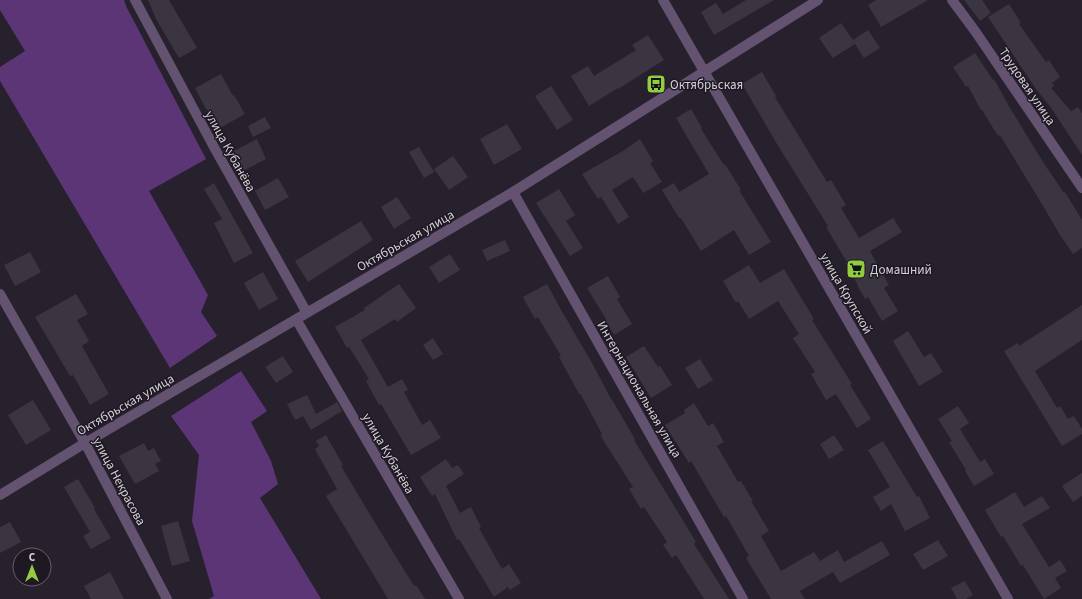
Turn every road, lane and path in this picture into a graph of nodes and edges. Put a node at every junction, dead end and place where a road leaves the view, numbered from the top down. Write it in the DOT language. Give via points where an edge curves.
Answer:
graph roads {
  1 [pos="135,0"];
  2 [pos="663,0"];
  3 [pos="818,0"];
  4 [pos="952,0"];
  5 [pos="704,72"];
  6 [pos="1082,188"];
  7 [pos="513,192"];
  8 [pos="0,294"];
  9 [pos="307,313"];
  10 [pos="296,319"];
  11 [pos="85,443"];
  12 [pos="0,495"];
  13 [pos="167,599"];
  14 [pos="459,599"];
  15 [pos="744,599"];
  16 [pos="1008,599"];
  1 -- 9 [label="street, улица Кубанёва"];
  2 -- 5 [label="street, улица Крупской"];
  3 -- 5 [label="street, Октябрьская улица"];
  4 -- 6 [label="street, Трудовая улица"];
  5 -- 7 [label="street, Октябрьская улица"];
  5 -- 16 [label="street, улица Крупской"];
  7 -- 9 [label="street, Октябрьская улица"];
  7 -- 15 [label="street, Интернациональная улица"];
  8 -- 11 [label="street, улица Некрасова"];
  9 -- 10 [label="street, Октябрьская улица"];
  10 -- 11 [label="street, Октябрьская улица"];
  10 -- 14 [label="street, улица Кубанёва"];
  11 -- 12 [label="street, Октябрьская улица"];
  11 -- 13 [label="street, улица Некрасова"];
}
